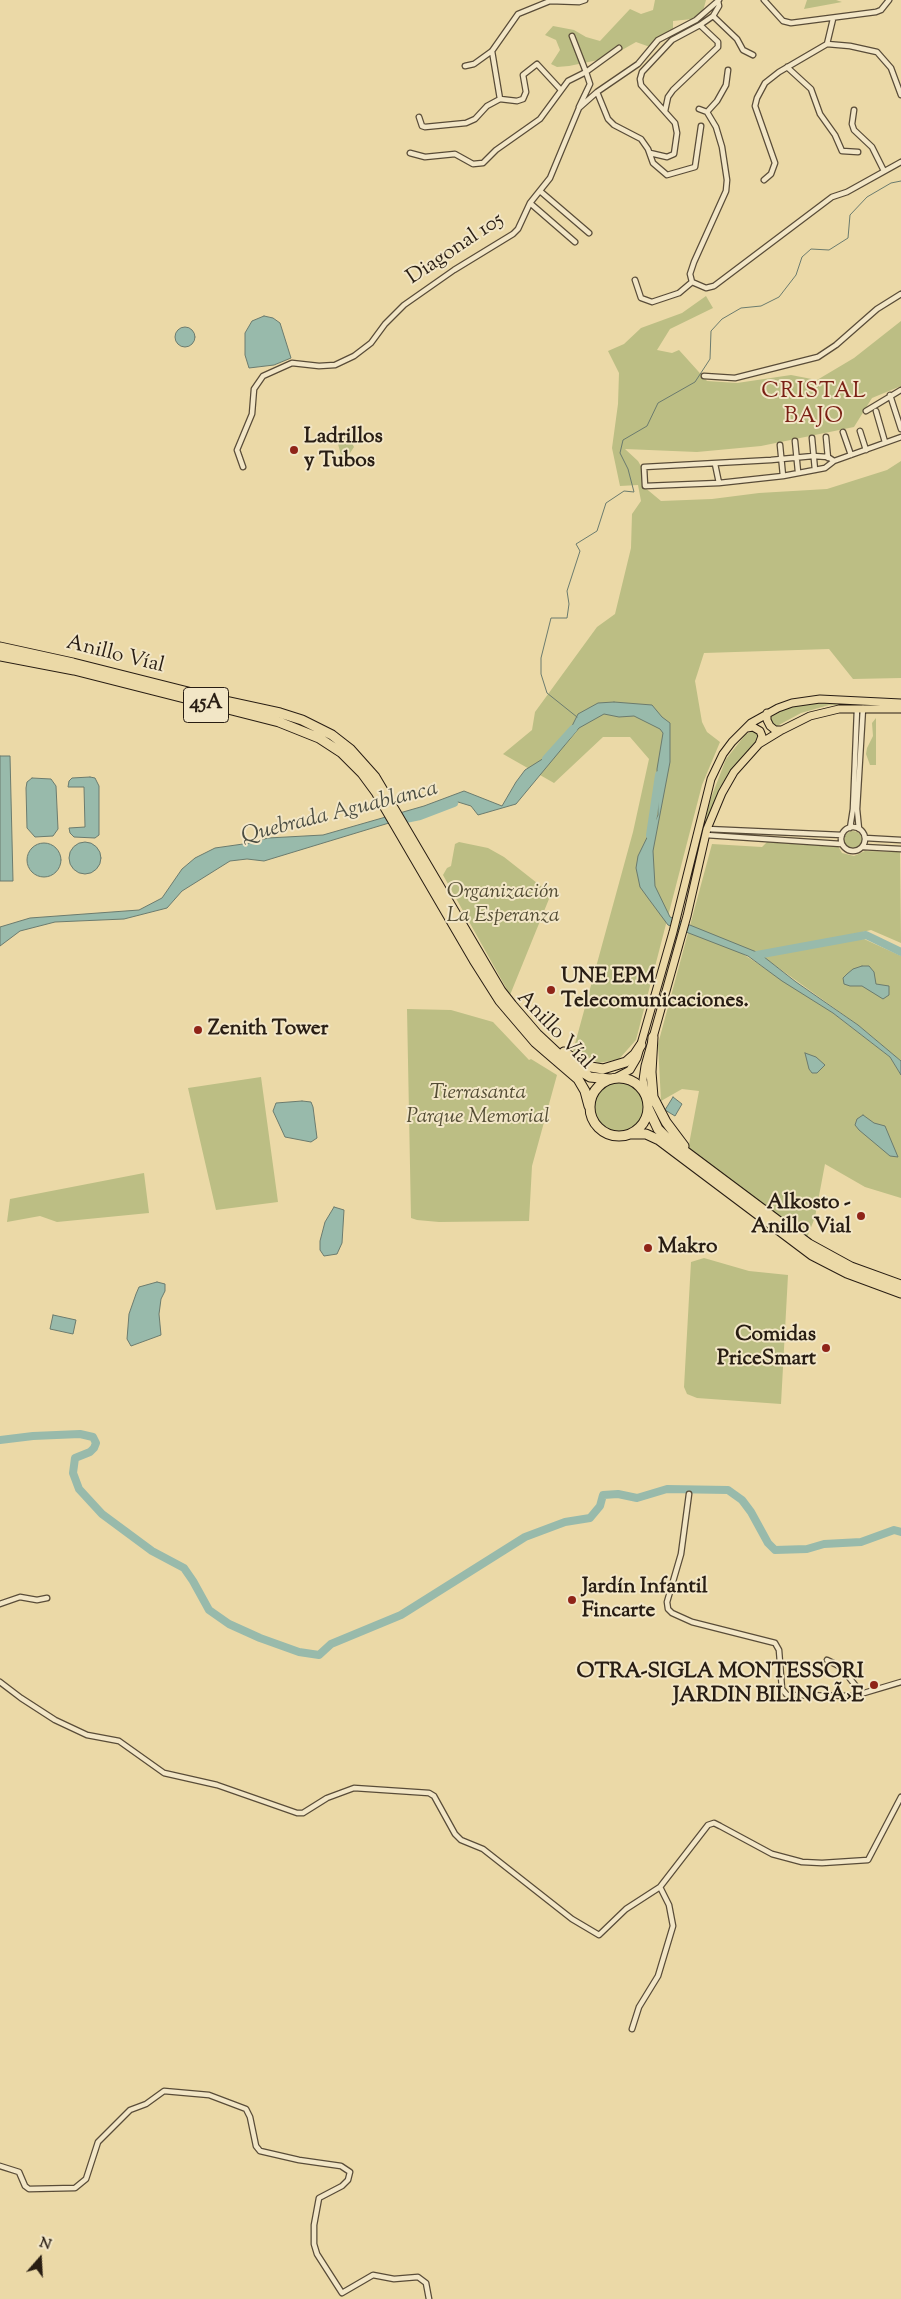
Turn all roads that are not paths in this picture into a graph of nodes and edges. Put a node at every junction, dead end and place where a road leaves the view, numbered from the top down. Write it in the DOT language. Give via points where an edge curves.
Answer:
graph roads {
  1 [pos="586,0"];
  2 [pos="719,0"];
  3 [pos="764,0"];
  4 [pos="889,0"];
  5 [pos="713,16"];
  6 [pos="833,19"];
  7 [pos="700,25"];
  8 [pos="572,36"];
  9 [pos="827,44"];
  10 [pos="619,48"];
  11 [pos="492,51"];
  12 [pos="753,55"];
  13 [pos="465,66"];
  14 [pos="787,67"];
  15 [pos="728,70"];
  16 [pos="586,72"];
  17 [pos="560,90"];
  18 [pos="597,92"];
  19 [pos="901,95"];
  20 [pos="500,100"];
  21 [pos="579,108"];
  22 [pos="699,109"];
  23 [pos="854,110"];
  24 [pos="665,111"];
  25 [pos="707,112"];
  26 [pos="418,117"];
  27 [pos="701,126"];
  28 [pos="858,152"];
  29 [pos="410,153"];
  30 [pos="650,153"];
  31 [pos="901,162"];
  32 [pos="884,171"];
  33 [pos="764,180"];
  34 [pos="540,191"];
  35 [pos="530,203"];
  36 [pos="588,233"];
  37 [pos="575,242"];
  38 [pos="635,280"];
  39 [pos="692,282"];
  40 [pos="901,294"];
  41 [pos="704,376"];
  42 [pos="901,390"];
  43 [pos="890,395"];
  44 [pos="866,411"];
  45 [pos="876,411"];
  46 [pos="901,429"];
  47 [pos="860,431"];
  48 [pos="843,432"];
  49 [pos="826,437"];
  50 [pos="901,437"];
  51 [pos="812,438"];
  52 [pos="795,441"];
  53 [pos="885,442"];
  54 [pos="780,445"];
  55 [pos="866,450"];
  56 [pos="851,455"];
  57 [pos="813,456"];
  58 [pos="828,457"];
  59 [pos="797,458"];
  60 [pos="781,459"];
  61 [pos="834,461"];
  62 [pos="715,464"];
  63 [pos="829,465"];
  64 [pos="243,467"];
  65 [pos="815,470"];
  66 [pos="798,472"];
  67 [pos="783,476"];
  68 [pos="719,483"];
  69 [pos="0,647"];
  70 [pos="0,656"];
  71 [pos="901,703"];
  72 [pos="860,708"];
  73 [pos="901,709"];
  74 [pos="767,713"];
  75 [pos="744,729"];
  76 [pos="782,730"];
  77 [pos="759,744"];
  78 [pos="388,803"];
  79 [pos="401,826"];
  80 [pos="850,828"];
  81 [pos="859,829"];
  82 [pos="706,832"];
  83 [pos="842,835"];
  84 [pos="865,838"];
  85 [pos="901,840"];
  86 [pos="842,844"];
  87 [pos="863,846"];
  88 [pos="901,848"];
  89 [pos="653,1037"];
  90 [pos="546,1041"];
  91 [pos="641,1045"];
  92 [pos="612,1078"];
  93 [pos="646,1095"];
  94 [pos="590,1106"];
  95 [pos="648,1108"];
  96 [pos="631,1134"];
  97 [pos="700,1163"];
  98 [pos="901,1285"];
  99 [pos="901,1293"];
  100 [pos="689,1494"];
  101 [pos="47,1598"];
  102 [pos="0,1604"];
  103 [pos="827,1660"];
  104 [pos="0,1682"];
  105 [pos="901,1682"];
  106 [pos="862,1694"];
  107 [pos="901,1797"];
  108 [pos="660,1887"];
  109 [pos="632,2029"];
  110 [pos="0,2166"];
  111 [pos="429,2299"];
  1 -- 11 [label="street" via="550,1 518,14"];
  2 -- 5 [label="street"];
  2 -- 18 [label="street, Diagonal 105" via="696,20 662,37 638,64"];
  3 -- 6 [label="street" via="787,23"];
  4 -- 6 [label="street" via="876,12"];
  5 -- 7 [label="street"];
  5 -- 12 [label="street" via="743,50"];
  6 -- 9 [label="street"];
  7 -- 24 [label="street" via="718,42 718,47 668,96"];
  7 -- 24 [label="street" via="672,40 642,72 640,86"];
  8 -- 16 [label="street"];
  9 -- 14 [label="street"];
  9 -- 19 [label="street" via="877,52 891,68"];
  10 -- 16 [label="street"];
  11 -- 13 [label="street" via="474,64"];
  11 -- 20 [label="street"];
  14 -- 28 [label="street" via="811,89 820,114 842,151"];
  14 -- 33 [label="street" via="765,83 755,104 775,163 771,174"];
  15 -- 25 [label="street" via="726,85"];
  16 -- 17 [label="street" via="568,81"];
  16 -- 21 [label="street" via="590,84"];
  17 -- 20 [label="street" via="536,64 523,75 526,92 523,100"];
  17 -- 29 [label="street" via="540,119 483,163 473,164 456,154 425,157"];
  18 -- 21 [label="street, Diagonal 105"];
  18 -- 30 [label="street" via="608,119 641,138"];
  20 -- 26 [label="street" via="466,123 425,127"];
  21 -- 34 [label="street, Diagonal 105" via="550,178"];
  22 -- 25 [label="street"];
  23 -- 32 [label="street" via="854,130 872,147"];
  24 -- 30 [label="street" via="676,124 678,139 675,153 667,157"];
  25 -- 39 [label="street" via="716,126 727,180 722,202 694,262 690,274"];
  27 -- 30 [label="street" via="694,168 666,175 653,162"];
  31 -- 32 [label="street"];
  32 -- 39 [label="street" via="832,197 714,286 706,288"];
  34 -- 35 [label="street, Diagonal 105"];
  34 -- 36 [label="street"];
  35 -- 37 [label="street"];
  35 -- 64 [label="street, Diagonal 105" via="513,234 404,305 371,343 354,356 335,365 292,363 263,376 252,396 252,414 238,450"];
  38 -- 39 [label="street" via="641,298 652,302 680,293"];
  40 -- 41 [label="street" via="877,309 818,357 735,378"];
  42 -- 43 [label="street"];
  43 -- 44 [label="street"];
  43 -- 46 [label="street"];
  45 -- 53 [label="street"];
  47 -- 55 [label="street"];
  48 -- 56 [label="street"];
  49 -- 58 [label="street"];
  50 -- 53 [label="street"];
  51 -- 57 [label="street"];
  52 -- 59 [label="street"];
  53 -- 55 [label="street"];
  54 -- 60 [label="street"];
  55 -- 56 [label="street"];
  56 -- 61 [label="street"];
  57 -- 58 [label="street"];
  57 -- 59 [label="street"];
  57 -- 65 [label="street"];
  58 -- 61 [label="street"];
  58 -- 63 [label="street"];
  59 -- 60 [label="street"];
  59 -- 66 [label="street"];
  60 -- 62 [label="street"];
  60 -- 67 [label="street"];
  61 -- 63 [label="street"];
  62 -- 68 [label="street"];
  62 -- 68 [label="street" via="644,468 646,486"];
  63 -- 65 [label="street"];
  65 -- 66 [label="street"];
  66 -- 67 [label="street"];
  67 -- 68 [label="street"];
  69 -- 78 [label="highway, Anillo Víal / 45A" via="302,720 332,735 350,749 375,777"];
  70 -- 78 [label="highway, Anillo Víal / 45A" via="74,670 293,726 327,742 349,760"];
  71 -- 74 [label="main road" via="806,700"];
  72 -- 73 [label="main road"];
  72 -- 76 [label="main road" via="810,716"];
  72 -- 80 [label="street"];
  72 -- 81 [label="street"];
  74 -- 75 [label="main road"];
  74 -- 76 [label="main road" via="766,720 770,726"];
  75 -- 77 [label="main road" via="758,729 762,736"];
  75 -- 91 [label="main road" via="723,754 711,780"];
  76 -- 77 [label="main road"];
  77 -- 82 [label="main road" via="728,782"];
  78 -- 79 [label="highway, Anillo Víal / 45A"];
  79 -- 90 [label="highway, Anillo Víal / 45A" via="501,991"];
  79 -- 94 [label="highway, Anillo Víal / 45A" via="500,1001 535,1042 578,1079"];
  80 -- 81 [label="street"];
  80 -- 83 [label="street"];
  81 -- 84 [label="street"];
  82 -- 83 [label="street"];
  82 -- 86 [label="street"];
  82 -- 89 [label="main road" via="687,916"];
  83 -- 86 [label="street"];
  84 -- 85 [label="street"];
  84 -- 87 [label="street"];
  86 -- 87 [label="street" via="853,852"];
  87 -- 88 [label="street"];
  89 -- 93 [label="main road" via="644,1075"];
  89 -- 97 [label="highway" via="651,1072 655,1100 668,1126"];
  90 -- 91 [label="highway" via="580,1064 603,1069 626,1062"];
  90 -- 92 [label="highway, Anillo Víal / 45A" via="583,1074 597,1079"];
  91 -- 92 [label="main road" via="632,1068"];
  92 -- 93 [label="highway" via="633,1082"];
  92 -- 94 [label="highway" via="595,1090"];
  93 -- 95 [label="highway"];
  94 -- 96 [label="highway" via="594,1122 602,1131 618,1136"];
  95 -- 96 [label="highway" via="642,1125"];
  95 -- 97 [label="highway" via="661,1132"];
  96 -- 99 [label="highway" via="646,1134 659,1140 812,1255 843,1271"];
  97 -- 98 [label="highway" via="815,1248 858,1270"];
  100 -- 106 [label="street" via="681,1554 668,1608 676,1616 692,1622 775,1643 779,1650 782,1689 787,1695"];
  101 -- 102 [label="street" via="20,1597"];
  103 -- 106 [label="street" via="840,1667"];
  104 -- 108 [label="street" via="55,1720 87,1735 119,1741 164,1773 217,1785 297,1813 354,1788 434,1796 461,1840 483,1849 572,1919 598,1935 630,1906"];
  105 -- 106 [label="street"];
  107 -- 108 [label="street" via="868,1860 802,1862 772,1854 714,1824 706,1827"];
  108 -- 109 [label="street" via="669,1905 673,1926 655,1982"];
  110 -- 111 [label="street" via="19,2172 29,2189 75,2188 86,2180 98,2142 130,2110 146,2104 164,2091 209,2095 246,2109 260,2151 341,2166 350,2172 342,2186 319,2198 314,2225 317,2254 342,2293 370,2276 418,2277 426,2283"];
}
